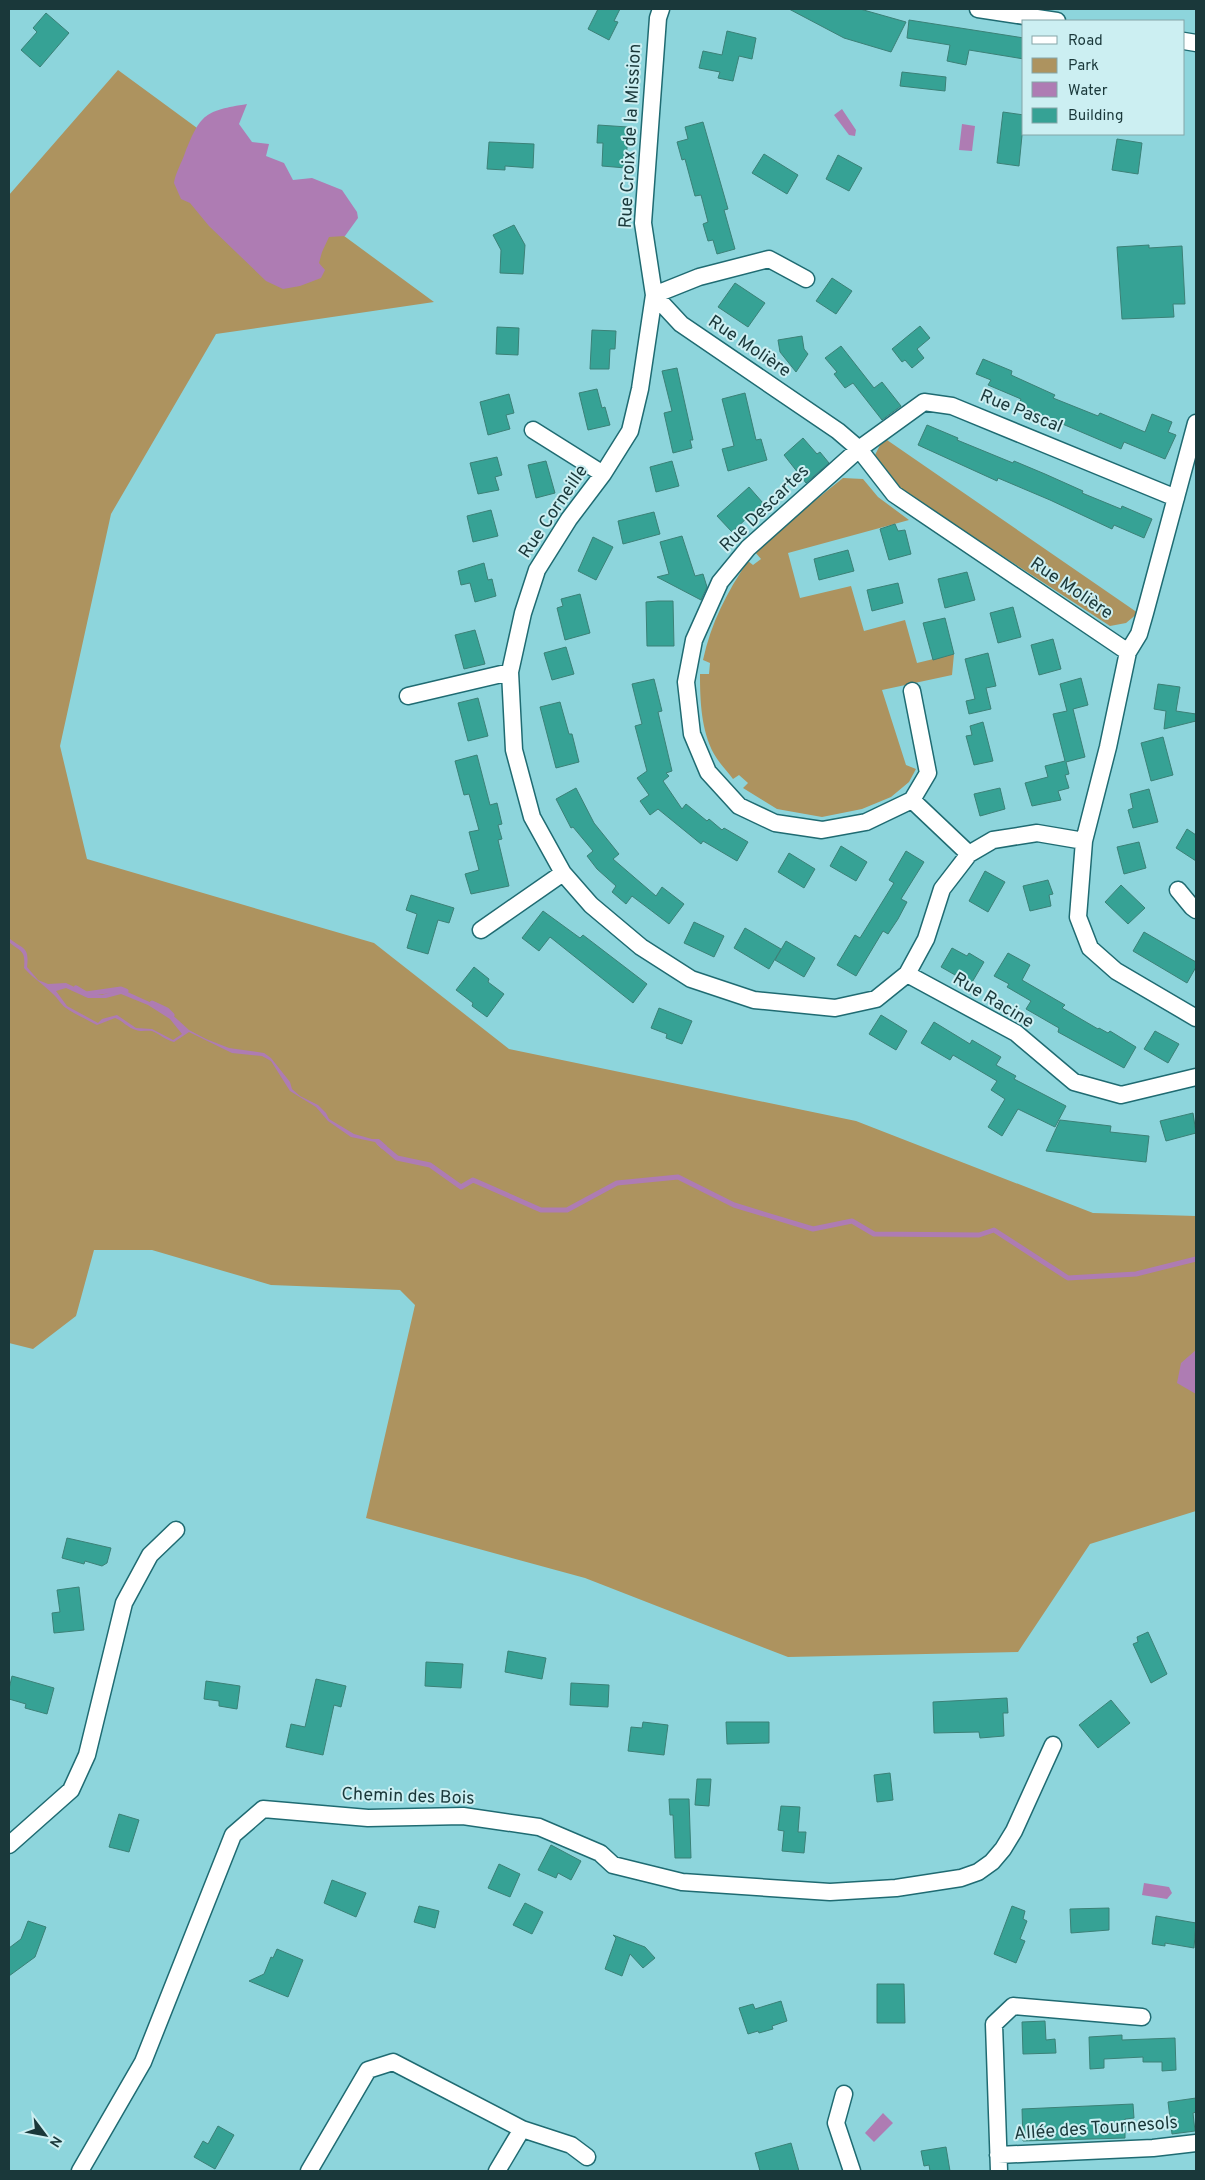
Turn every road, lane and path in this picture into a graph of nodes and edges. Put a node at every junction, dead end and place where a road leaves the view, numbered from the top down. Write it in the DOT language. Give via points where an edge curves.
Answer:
graph roads {
  1 [pos="661,9"];
  2 [pos="978,9"];
  3 [pos="1050,20"];
  4 [pos="806,279"];
  5 [pos="654,295"];
  6 [pos="1196,422"];
  7 [pos="533,430"];
  8 [pos="859,449"];
  9 [pos="603,474"];
  10 [pos="1176,498"];
  11 [pos="1128,652"];
  12 [pos="510,672"];
  13 [pos="912,691"];
  14 [pos="408,696"];
  15 [pos="912,800"];
  16 [pos="1084,841"];
  17 [pos="969,854"];
  18 [pos="563,872"];
  19 [pos="1178,890"];
  20 [pos="1196,910"];
  21 [pos="481,930"];
  22 [pos="907,974"];
  23 [pos="1196,1018"];
  24 [pos="1196,1077"];
  25 [pos="176,1530"];
  26 [pos="1053,1745"];
  27 [pos="9,1845"];
  28 [pos="1142,2017"];
  29 [pos="844,2094"];
  30 [pos="522,2129"];
  31 [pos="1196,2142"];
  32 [pos="588,2157"];
  33 [pos="999,2163"];
  34 [pos="80,2171"];
  35 [pos="308,2171"];
  36 [pos="497,2171"];
  37 [pos="852,2171"];
  1 -- 5 [label="street, Rue Croix de la Mission" via="643,223"];
  2 -- 3 [label="street"];
  4 -- 5 [label="street" via="769,258 699,277"];
  5 -- 8 [label="street, Rue Molière" via="681,324"];
  5 -- 9 [label="street, Rue Corneille" via="640,389 630,431"];
  6 -- 10 [label="street"];
  7 -- 9 [label="street"];
  8 -- 10 [label="street, Rue Pascal" via="924,402 952,406"];
  8 -- 11 [label="street, Rue Molière" via="894,494"];
  8 -- 15 [label="street, Rue Descartes" via="748,548 720,582 694,640 686,682 692,734 708,772 739,806 775,823 822,830 866,822"];
  9 -- 12 [label="street, Rue Corneille" via="569,519 537,570 523,613"];
  10 -- 11 [label="street" via="1139,634"];
  11 -- 16 [label="street"];
  12 -- 14 [label="street"];
  12 -- 18 [label="street, Rue Corneille" via="514,750 532,817"];
  13 -- 15 [label="street" via="928,773"];
  15 -- 17 [label="street"];
  16 -- 17 [label="street, Rue Corneille" via="1037,833 993,840"];
  16 -- 23 [label="street" via="1078,917 1090,948 1116,971"];
  17 -- 22 [label="street, Rue Corneille" via="942,889 926,939"];
  18 -- 21 [label="street"];
  18 -- 22 [label="street, Rue Corneille" via="591,905 641,947 692,979 754,1000 835,1008 876,999"];
  19 -- 20 [label="street"];
  22 -- 24 [label="street, Rue Racine" via="1016,1033 1074,1082 1121,1095"];
  25 -- 27 [label="street" via="150,1556 124,1603 87,1755 71,1790"];
  26 -- 34 [label="street, Chemin des Bois" via="1014,1831 992,1862 961,1878 896,1888 830,1892 682,1882 613,1865 600,1853 539,1827 463,1816 368,1818 263,1809 232,1835 143,2062"];
  28 -- 33 [label="street" via="1013,2006 994,2024"];
  29 -- 37 [label="street" via="836,2123"];
  30 -- 32 [label="street" via="571,2145"];
  30 -- 35 [label="street" via="393,2062 368,2070"];
  30 -- 36 [label="street"];
  31 -- 33 [label="street, Allée des Tournesols"];
}
